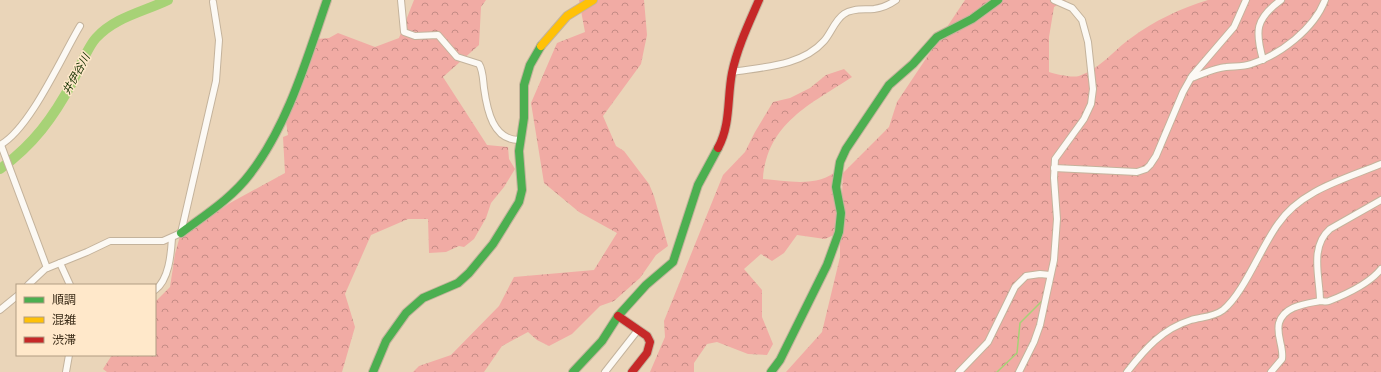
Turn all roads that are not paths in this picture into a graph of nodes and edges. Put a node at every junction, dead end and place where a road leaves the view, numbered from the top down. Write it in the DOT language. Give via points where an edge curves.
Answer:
graph roads {
  1 [pos="327,0"];
  2 [pos="401,0"];
  3 [pos="593,0"];
  4 [pos="759,0"];
  5 [pos="896,0"];
  6 [pos="998,0"];
  7 [pos="1054,0"];
  8 [pos="1246,0"];
  9 [pos="1281,0"];
  10 [pos="1325,0"];
  11 [pos="213,2"];
  12 [pos="80,26"];
  13 [pos="1263,60"];
  14 [pos="732,72"];
  15 [pos="1191,78"];
  16 [pos="520,140"];
  17 [pos="1,147"];
  18 [pos="1381,164"];
  19 [pos="1054,168"];
  20 [pos="1381,200"];
  21 [pos="181,233"];
  22 [pos="172,238"];
  23 [pos="60,262"];
  24 [pos="47,268"];
  25 [pos="1381,269"];
  26 [pos="1050,275"];
  27 [pos="29,284"];
  28 [pos="70,284"];
  29 [pos="156,289"];
  30 [pos="16,297"];
  31 [pos="1320,301"];
  32 [pos="0,310"];
  33 [pos="618,316"];
  34 [pos="638,330"];
  35 [pos="69,356"];
  36 [pos="66,372"];
  37 [pos="373,372"];
  38 [pos="573,372"];
  39 [pos="605,372"];
  40 [pos="632,372"];
  41 [pos="772,372"];
  42 [pos="959,372"];
  43 [pos="1019,372"];
  44 [pos="1126,372"];
  45 [pos="1271,372"];
  1 -- 21 [label="street" via="293,98 250,174 229,196"];
  2 -- 16 [label="street" via="404,32 415,36 438,35 457,57 479,64 495,127 508,139"];
  3 -- 16 [label="street" via="567,16 532,59 524,84 524,118"];
  4 -- 14 [label="street"];
  5 -- 14 [label="street" via="881,8 843,14 823,41 808,54 795,60"];
  6 -- 41 [label="street" via="972,19 938,37 889,85 846,149 840,162 836,186 841,213 839,232 827,265"];
  7 -- 19 [label="street" via="1072,8 1082,20 1088,42 1093,89 1091,104 1084,119 1061,150"];
  8 -- 15 [label="street" via="1231,31"];
  9 -- 13 [label="street" via="1266,14 1257,31"];
  10 -- 13 [label="street" via="1319,13 1302,32 1286,46"];
  11 -- 21 [label="street" via="219,40 216,81"];
  12 -- 17 [label="street" via="29,114"];
  13 -- 15 [label="street" via="1250,65 1215,69"];
  14 -- 33 [label="street" via="724,135 698,185 673,262 646,284"];
  15 -- 19 [label="street" via="1156,156 1146,169 1137,172"];
  16 -- 37 [label="street" via="522,188 518,203 480,262 467,276 423,298 401,319 386,340"];
  17 -- 24 [label="street"];
  18 -- 44 [label="street" via="1319,190 1291,209 1278,222 1250,273 1224,309 1184,322 1165,332 1151,343"];
  19 -- 26 [label="street" via="1057,219 1054,260"];
  20 -- 31 [label="street" via="1325,234 1319,248 1317,282"];
  21 -- 22 [label="street"];
  22 -- 23 [label="street" via="163,241 110,241"];
  22 -- 29 [label="street" via="163,280"];
  23 -- 24 [label="street"];
  23 -- 28 [label="street"];
  24 -- 27 [label="street"];
  25 -- 31 [label="street" via="1356,288 1327,301"];
  26 -- 42 [label="street" via="1026,276 1015,287 988,342"];
  26 -- 43 [label="street" via="1040,325"];
  30 -- 32 [label="street"];
  31 -- 45 [label="street" via="1294,307 1283,314 1278,329 1282,359"];
  33 -- 34 [label="street"];
  33 -- 38 [label="street" via="602,341"];
  34 -- 39 [label="street"];
  34 -- 40 [label="street" via="647,336 649,344 647,353"];
  35 -- 36 [label="street"];
}
